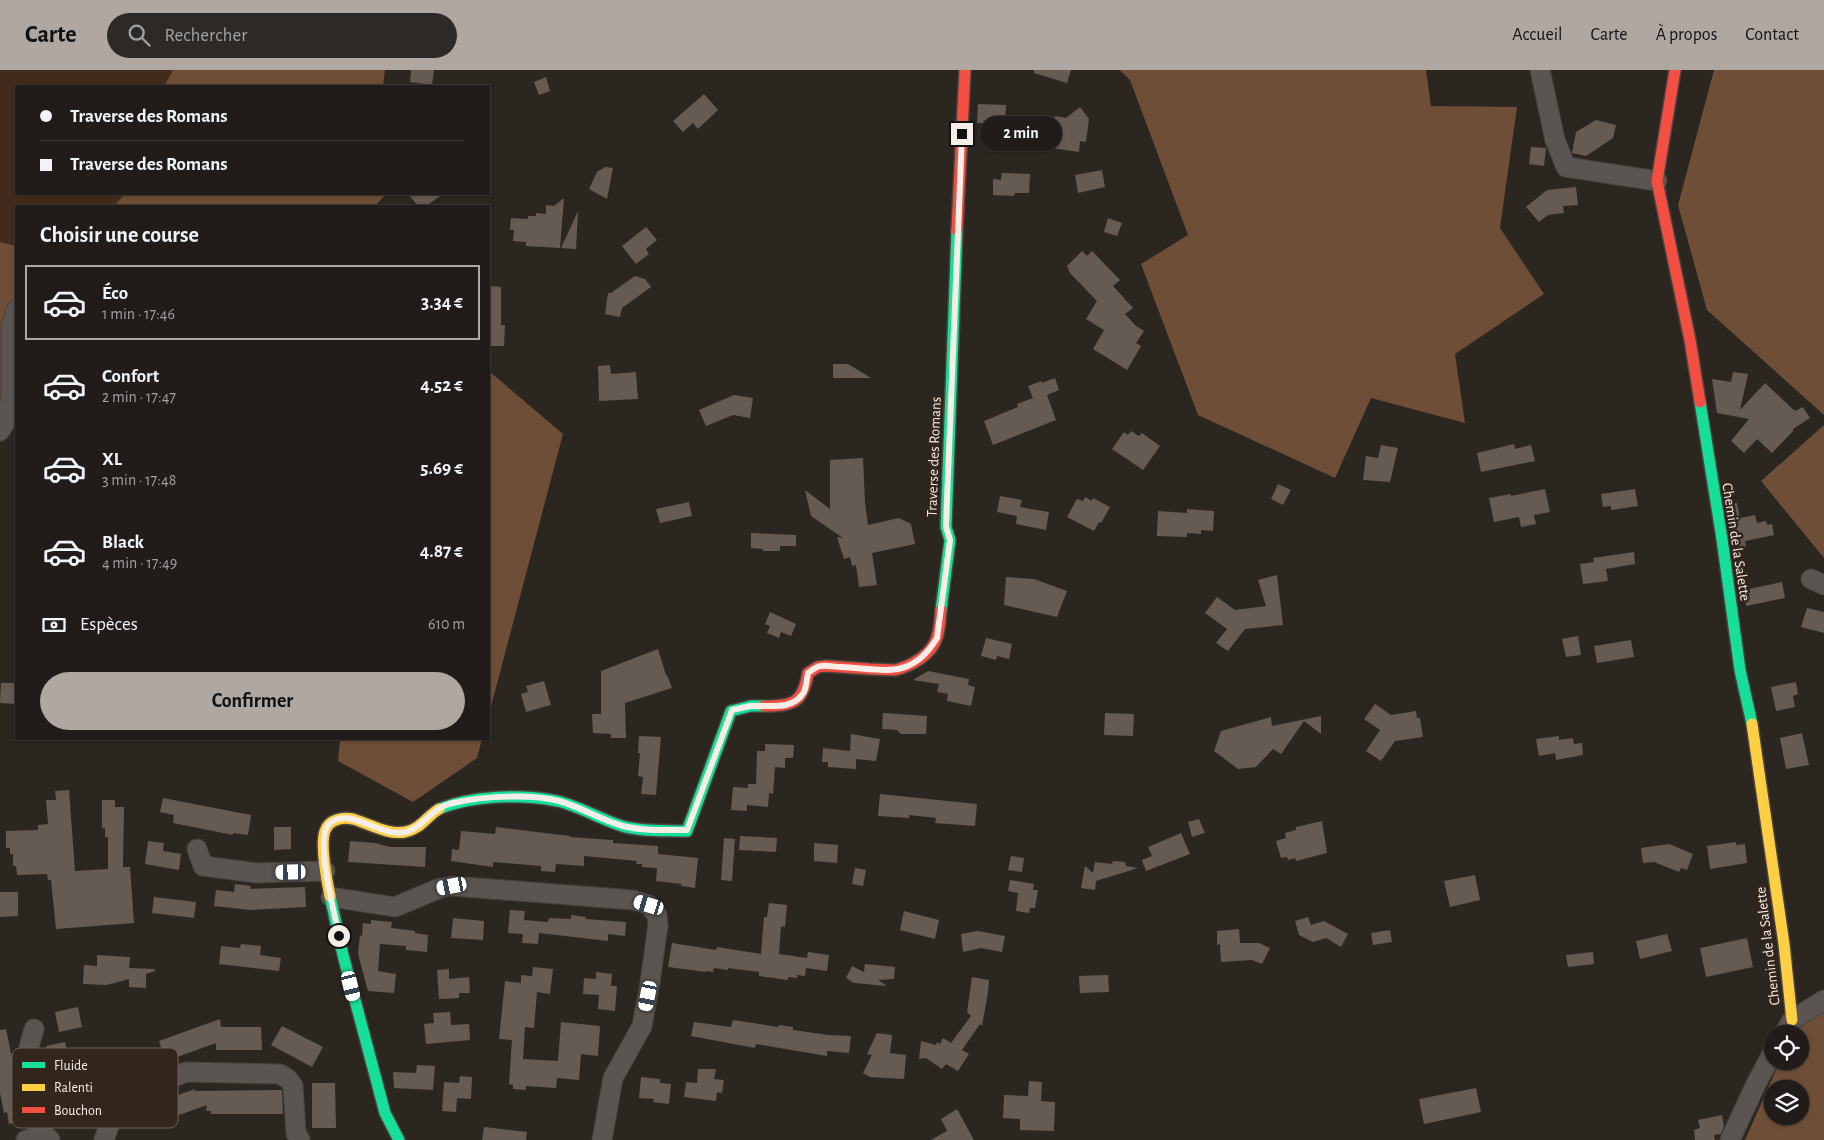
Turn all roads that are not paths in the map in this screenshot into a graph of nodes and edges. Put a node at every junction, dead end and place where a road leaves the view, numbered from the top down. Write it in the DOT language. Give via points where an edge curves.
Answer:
graph roads {
  1 [pos="966,70"];
  2 [pos="1540,70"];
  3 [pos="1675,70"];
  4 [pos="1657,181"];
  5 [pos="15,314"];
  6 [pos="0,431"];
  7 [pos="197,849"];
  8 [pos="325,871"];
  9 [pos="331,898"];
  10 [pos="1824,1000"];
  11 [pos="1788,1025"];
  12 [pos="1791,1025"];
  13 [pos="34,1028"];
  14 [pos="29,1048"];
  15 [pos="1764,1069"];
  16 [pos="178,1075"];
  17 [pos="108,1128"];
  18 [pos="47,1137"];
  19 [pos="26,1140"];
  20 [pos="104,1140"];
  21 [pos="300,1140"];
  22 [pos="399,1140"];
  23 [pos="602,1140"];
  24 [pos="1730,1140"];
  1 -- 8 [label="street, Traverse des Romans" via="946,527 950,540 937,638 929,652 919,661 890,671 820,666 808,673 804,691 796,701 784,706 748,706 732,710 687,830 623,826 558,801 521,797 477,798 437,810 419,827 405,832 390,832 339,818 324,832"];
  2 -- 4 [label="street" via="1555,140 1566,167"];
  3 -- 4 [label="street, Chemin de la Salette"];
  4 -- 11 [label="street, Chemin de la Salette" via="1690,340 1740,670 1753,727 1784,944"];
  5 -- 6 [label="street" via="11,394 8,417"];
  7 -- 8 [label="street" via="203,866 257,873"];
  8 -- 9 [label="street, Traverse des Romans"];
  9 -- 22 [label="street, Traverse des Romans" via="385,1114"];
  9 -- 23 [label="street" via="395,907 452,886 633,900 649,905 657,915 658,925 642,1026 613,1078"];
  10 -- 12 [label="street"];
  13 -- 14 [label="street"];
  15 -- 24 [label="street"];
  16 -- 21 [label="street" via="186,1072 280,1074 294,1086 296,1133"];
  17 -- 20 [label="street"];
  18 -- 19 [label="street"];
}
